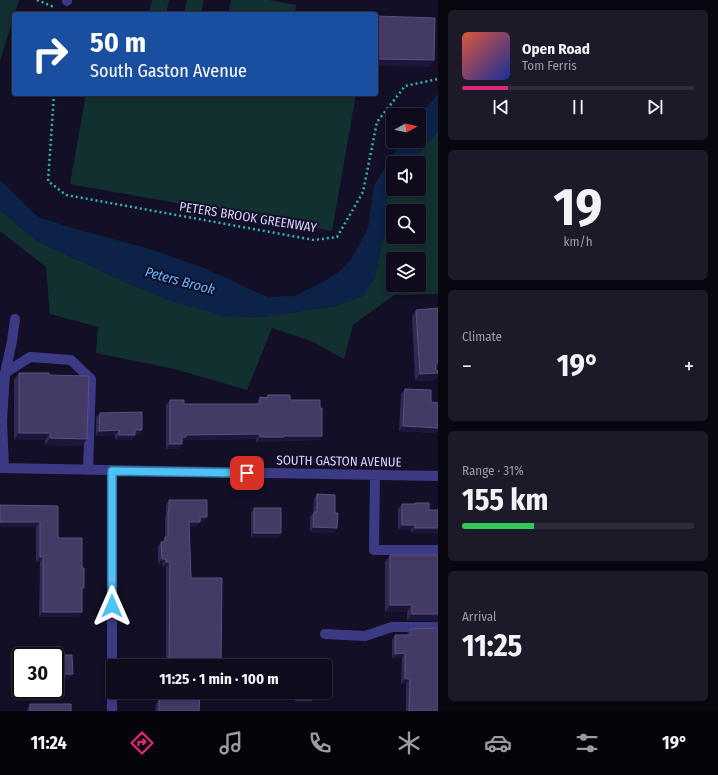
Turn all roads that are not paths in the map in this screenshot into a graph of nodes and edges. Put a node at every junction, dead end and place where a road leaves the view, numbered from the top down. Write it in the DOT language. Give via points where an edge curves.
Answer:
graph roads {
  1 [pos="15,319"];
  2 [pos="5,373"];
  3 [pos="2,468"];
  4 [pos="88,470"];
  5 [pos="112,471"];
  6 [pos="375,475"];
  7 [pos="438,476"];
  8 [pos="438,550"];
  9 [pos="438,627"];
  10 [pos="325,634"];
  11 [pos="112,711"];
  1 -- 2 [label="street"];
  2 -- 3 [label="street"];
  2 -- 4 [label="street" via="30,357 72,360 91,378"];
  3 -- 4 [label="street, SOUTH GASTON AVENUE"];
  4 -- 5 [label="street, SOUTH GASTON AVENUE"];
  5 -- 6 [label="street, SOUTH GASTON AVENUE"];
  5 -- 11 [label="street"];
  6 -- 7 [label="street, SOUTH GASTON AVENUE"];
  6 -- 8 [label="street" via="374,550"];
  9 -- 10 [label="street" via="392,627 365,636"];
}
